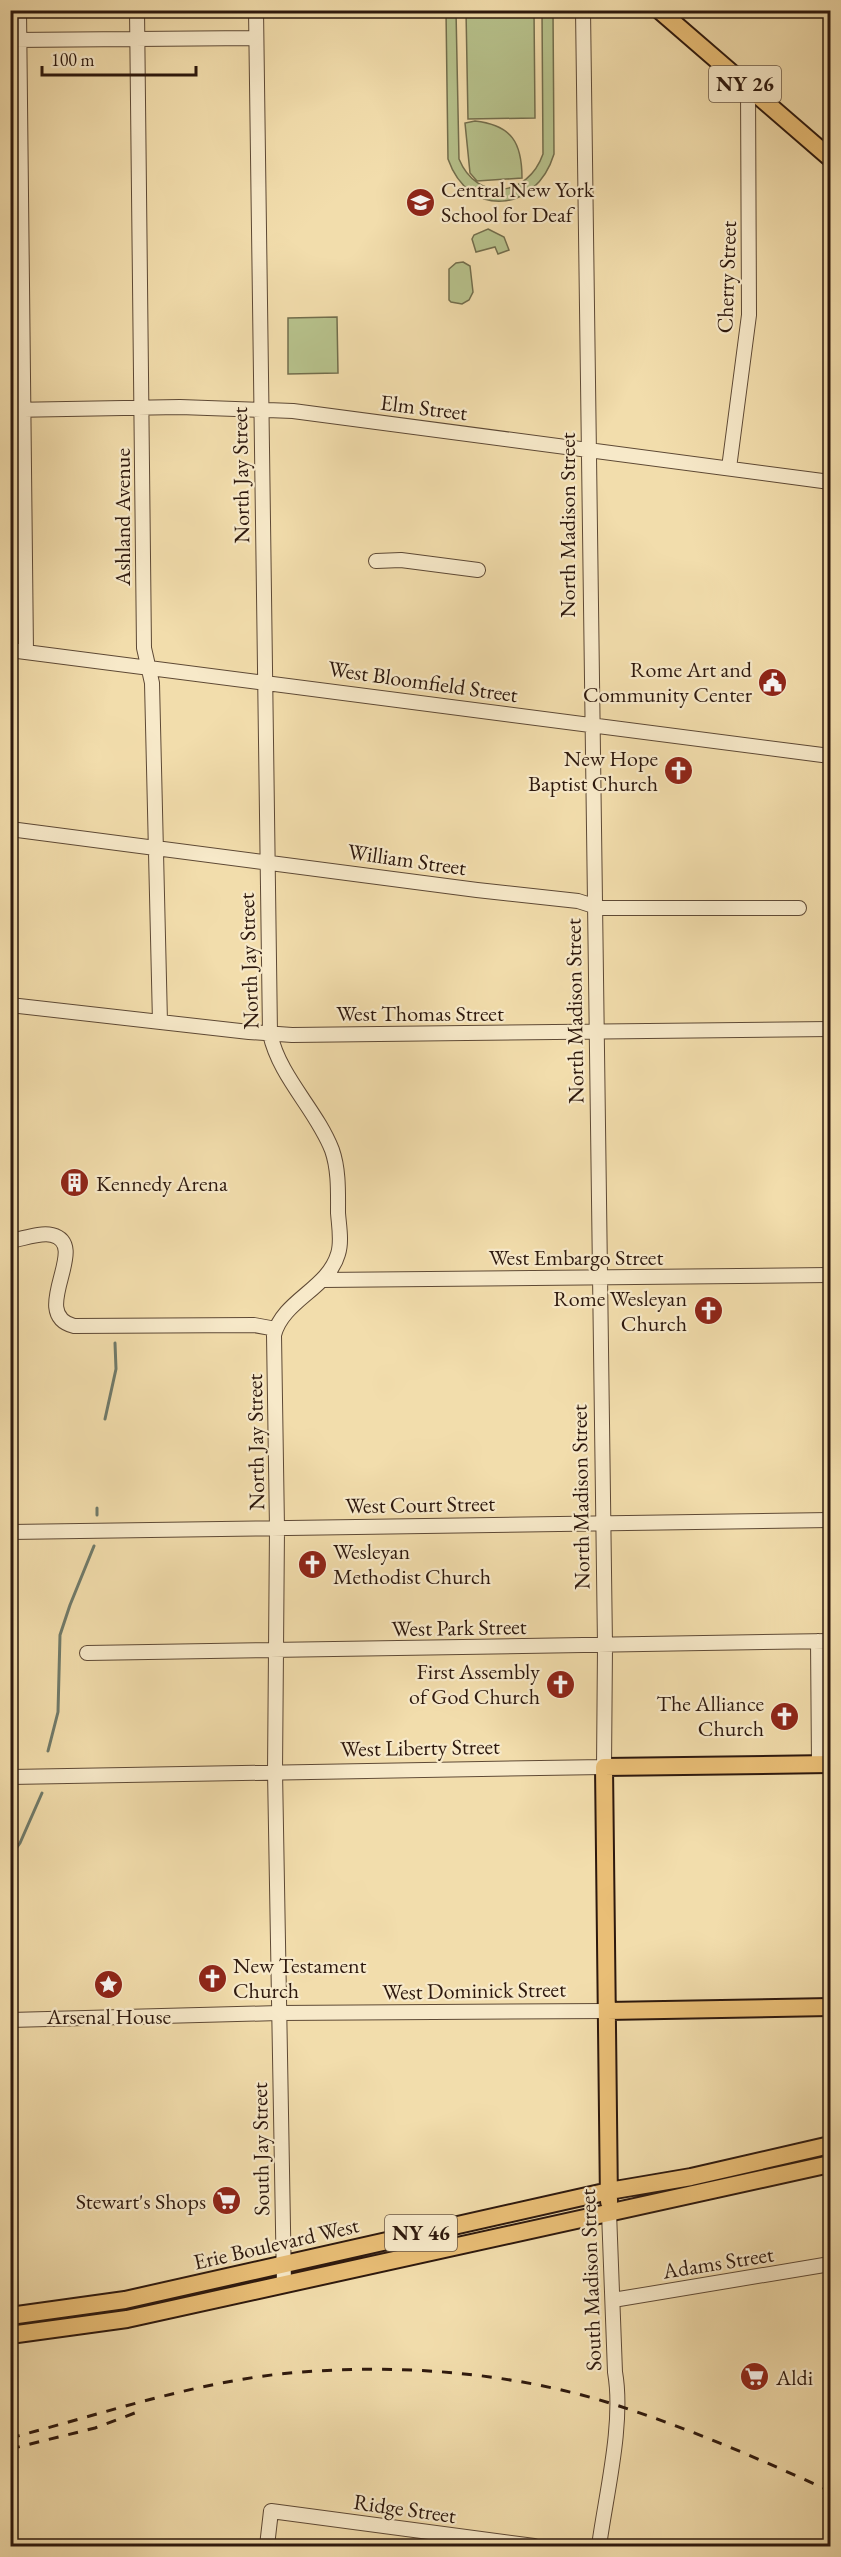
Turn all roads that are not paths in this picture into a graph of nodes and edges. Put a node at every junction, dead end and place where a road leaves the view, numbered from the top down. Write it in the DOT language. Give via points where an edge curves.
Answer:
graph roads {
  1 [pos="19,10"];
  2 [pos="137,10"];
  3 [pos="256,10"];
  4 [pos="583,10"];
  5 [pos="660,10"];
  6 [pos="256,39"];
  7 [pos="15,40"];
  8 [pos="137,41"];
  9 [pos="748,87"];
  10 [pos="831,158"];
  11 [pos="143,408"];
  12 [pos="260,409"];
  13 [pos="18,410"];
  14 [pos="589,449"];
  15 [pos="729,468"];
  16 [pos="831,482"];
  17 [pos="376,561"];
  18 [pos="478,570"];
  19 [pos="10,650"];
  20 [pos="26,652"];
  21 [pos="148,667"];
  22 [pos="264,681"];
  23 [pos="591,724"];
  24 [pos="831,756"];
  25 [pos="10,829"];
  26 [pos="155,847"];
  27 [pos="266,862"];
  28 [pos="595,905"];
  29 [pos="799,908"];
  30 [pos="10,1005"];
  31 [pos="160,1022"];
  32 [pos="831,1029"];
  33 [pos="597,1032"];
  34 [pos="270,1034"];
  35 [pos="10,1241"];
  36 [pos="831,1275"];
  37 [pos="600,1278"];
  38 [pos="322,1280"];
  39 [pos="276,1329"];
  40 [pos="831,1520"];
  41 [pos="602,1522"];
  42 [pos="277,1528"];
  43 [pos="10,1532"];
  44 [pos="824,1641"];
  45 [pos="605,1646"];
  46 [pos="277,1650"];
  47 [pos="87,1653"];
  48 [pos="825,1764"];
  49 [pos="604,1767"];
  50 [pos="275,1771"];
  51 [pos="10,1777"];
  52 [pos="831,2007"];
  53 [pos="607,2011"];
  54 [pos="279,2013"];
  55 [pos="10,2020"];
  56 [pos="831,2145"];
  57 [pos="831,2164"];
  58 [pos="609,2191"];
  59 [pos="609,2212"];
  60 [pos="10,2264"];
  61 [pos="283,2264"];
  62 [pos="831,2264"];
  63 [pos="284,2284"];
  64 [pos="613,2300"];
  65 [pos="11,2316"];
  66 [pos="11,2335"];
  67 [pos="267,2547"];
  68 [pos="534,2547"];
  69 [pos="599,2547"];
  1 -- 7 [label="street"];
  2 -- 8 [label="street, Ashland Avenue"];
  3 -- 6 [label="street, North Jay Street"];
  4 -- 14 [label="street, North Madison Street"];
  5 -- 9 [label="main road, NY 26"];
  6 -- 8 [label="street"];
  6 -- 12 [label="street, North Jay Street"];
  7 -- 8 [label="street"];
  7 -- 13 [label="street"];
  8 -- 11 [label="street, Ashland Avenue"];
  9 -- 10 [label="main road, NY 26"];
  9 -- 15 [label="street, Cherry Street" via="749,315"];
  11 -- 12 [label="street, Elm Street"];
  11 -- 13 [label="street, Elm Street"];
  11 -- 21 [label="street, Ashland Avenue" via="144,648"];
  12 -- 14 [label="street, Elm Street"];
  12 -- 22 [label="street, North Jay Street"];
  13 -- 20 [label="street"];
  14 -- 15 [label="street, Elm Street"];
  14 -- 23 [label="street, North Madison Street"];
  15 -- 16 [label="street, Elm Street"];
  17 -- 18 [label="street" via="401,560"];
  19 -- 20 [label="street, West Bloomfield Street"];
  20 -- 21 [label="street, West Bloomfield Street"];
  21 -- 22 [label="street, West Bloomfield Street"];
  21 -- 26 [label="street, Ashland Avenue" via="152,683"];
  22 -- 23 [label="street, West Bloomfield Street"];
  22 -- 27 [label="street, North Jay Street"];
  23 -- 24 [label="street, West Bloomfield Street"];
  23 -- 28 [label="street, North Madison Street"];
  25 -- 26 [label="street, William Street"];
  26 -- 27 [label="street, William Street"];
  26 -- 31 [label="street, Ashland Avenue"];
  27 -- 28 [label="street, William Street"];
  27 -- 34 [label="street, North Jay Street"];
  28 -- 29 [label="street, William Street" via="614,909"];
  28 -- 33 [label="street, North Madison Street"];
  30 -- 31 [label="street, West Thomas Street"];
  31 -- 34 [label="street, West Thomas Street"];
  32 -- 33 [label="street, West Thomas Street"];
  33 -- 34 [label="street, West Thomas Street"];
  33 -- 37 [label="street, North Madison Street"];
  34 -- 38 [label="street, North Jay Street" via="286,1076 324,1133 335,1160 339,1252 333,1268"];
  35 -- 39 [label="street" via="50,1234 61,1240 66,1256 55,1306 63,1323 119,1327 254,1325"];
  36 -- 37 [label="street, West Embargo Street"];
  37 -- 38 [label="street, West Embargo Street"];
  37 -- 41 [label="street, North Madison Street"];
  38 -- 39 [label="street, North Jay Street" via="283,1316"];
  39 -- 42 [label="street, North Jay Street"];
  40 -- 41 [label="street, West Court Street"];
  41 -- 42 [label="street, West Court Street"];
  41 -- 45 [label="street, North Madison Street"];
  42 -- 43 [label="street, West Court Street"];
  42 -- 46 [label="street, North Jay Street"];
  44 -- 45 [label="street, West Park Street"];
  44 -- 48 [label="street"];
  45 -- 46 [label="street, West Park Street"];
  45 -- 49 [label="street, North Madison Street"];
  46 -- 47 [label="street, West Park Street"];
  46 -- 50 [label="street, North Jay Street"];
  48 -- 49 [label="main road, West Liberty Street"];
  49 -- 50 [label="street, West Liberty Street"];
  49 -- 53 [label="main road, North Madison Street"];
  50 -- 51 [label="street, West Liberty Street"];
  50 -- 54 [label="street, North Jay Street"];
  52 -- 53 [label="main road, West Dominick Street"];
  53 -- 54 [label="street, West Dominick Street"];
  53 -- 58 [label="main road, South Madison Street"];
  54 -- 55 [label="street, West Dominick Street"];
  54 -- 61 [label="street, South Jay Street"];
  56 -- 58 [label="main road, Erie Boulevard West / NY 46" via="692,2177"];
  57 -- 59 [label="main road, Erie Boulevard West / NY 46"];
  58 -- 59 [label="main road, South Madison Street"];
  58 -- 61 [label="main road, Erie Boulevard West / NY 46"];
  59 -- 63 [label="main road, Erie Boulevard West / NY 46"];
  59 -- 64 [label="street, South Madison Street"];
  60 -- 65 [label="street"];
  61 -- 63 [label="street, South Jay Street"];
  61 -- 65 [label="main road, Erie Boulevard West / NY 46" via="124,2300"];
  62 -- 64 [label="street, Adams Street"];
  63 -- 66 [label="main road, Erie Boulevard West / NY 46" via="127,2319"];
  64 -- 69 [label="street, South Madison Street" via="618,2388"];
  65 -- 66 [label="street"];
  67 -- 68 [label="street, Ridge Street" via="271,2511"];
}
